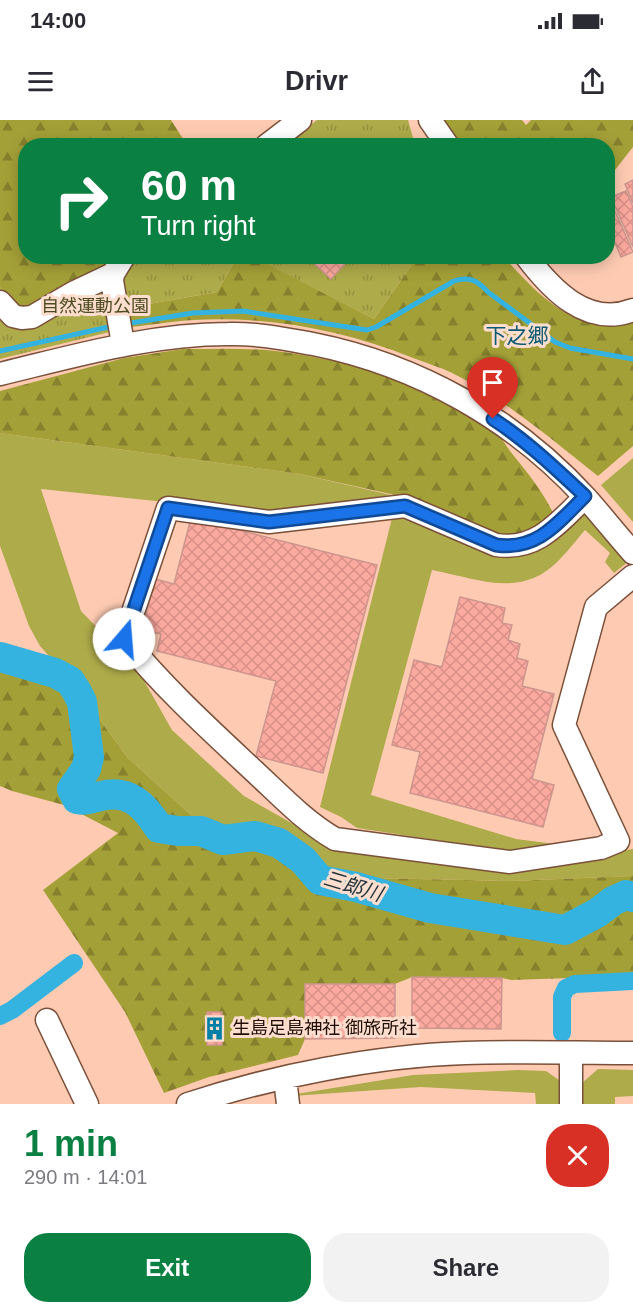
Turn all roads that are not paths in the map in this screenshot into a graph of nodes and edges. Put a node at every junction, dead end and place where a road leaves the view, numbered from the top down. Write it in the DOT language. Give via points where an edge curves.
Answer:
graph roads {
  1 [pos="300,120"];
  2 [pos="430,120"];
  3 [pos="276,138"];
  4 [pos="442,138"];
  5 [pos="532,264"];
  6 [pos="119,265"];
  7 [pos="0,302"];
  8 [pos="633,310"];
  9 [pos="120,329"];
  10 [pos="0,374"];
  11 [pos="585,496"];
  12 [pos="633,553"];
  13 [pos="633,576"];
  14 [pos="47,1020"];
  15 [pos="571,1053"];
  16 [pos="633,1053"];
  17 [pos="285,1078"];
  18 [pos="87,1104"];
  19 [pos="188,1104"];
  20 [pos="288,1104"];
  21 [pos="571,1104"];
  1 -- 3 [label="street"];
  2 -- 4 [label="street"];
  5 -- 8 [label="street" via="563,298 589,311 613,315"];
  6 -- 7 [label="street" via="32,317 13,316"];
  6 -- 9 [label="street" via="112,281"];
  9 -- 10 [label="street"];
  9 -- 11 [label="street" via="182,337 228,333 263,336 346,351 408,372 458,396 510,430"];
  11 -- 12 [label="street"];
  11 -- 13 [label="street" via="542,537 510,547 496,545 405,506 269,522 168,508 124,639 157,678 315,827 335,838 510,862 601,848 618,841 564,725 596,607"];
  14 -- 18 [label="street"];
  15 -- 16 [label="street"];
  15 -- 17 [label="street" via="409,1057"];
  15 -- 21 [label="street"];
  17 -- 19 [label="street"];
  17 -- 20 [label="street"];
}
